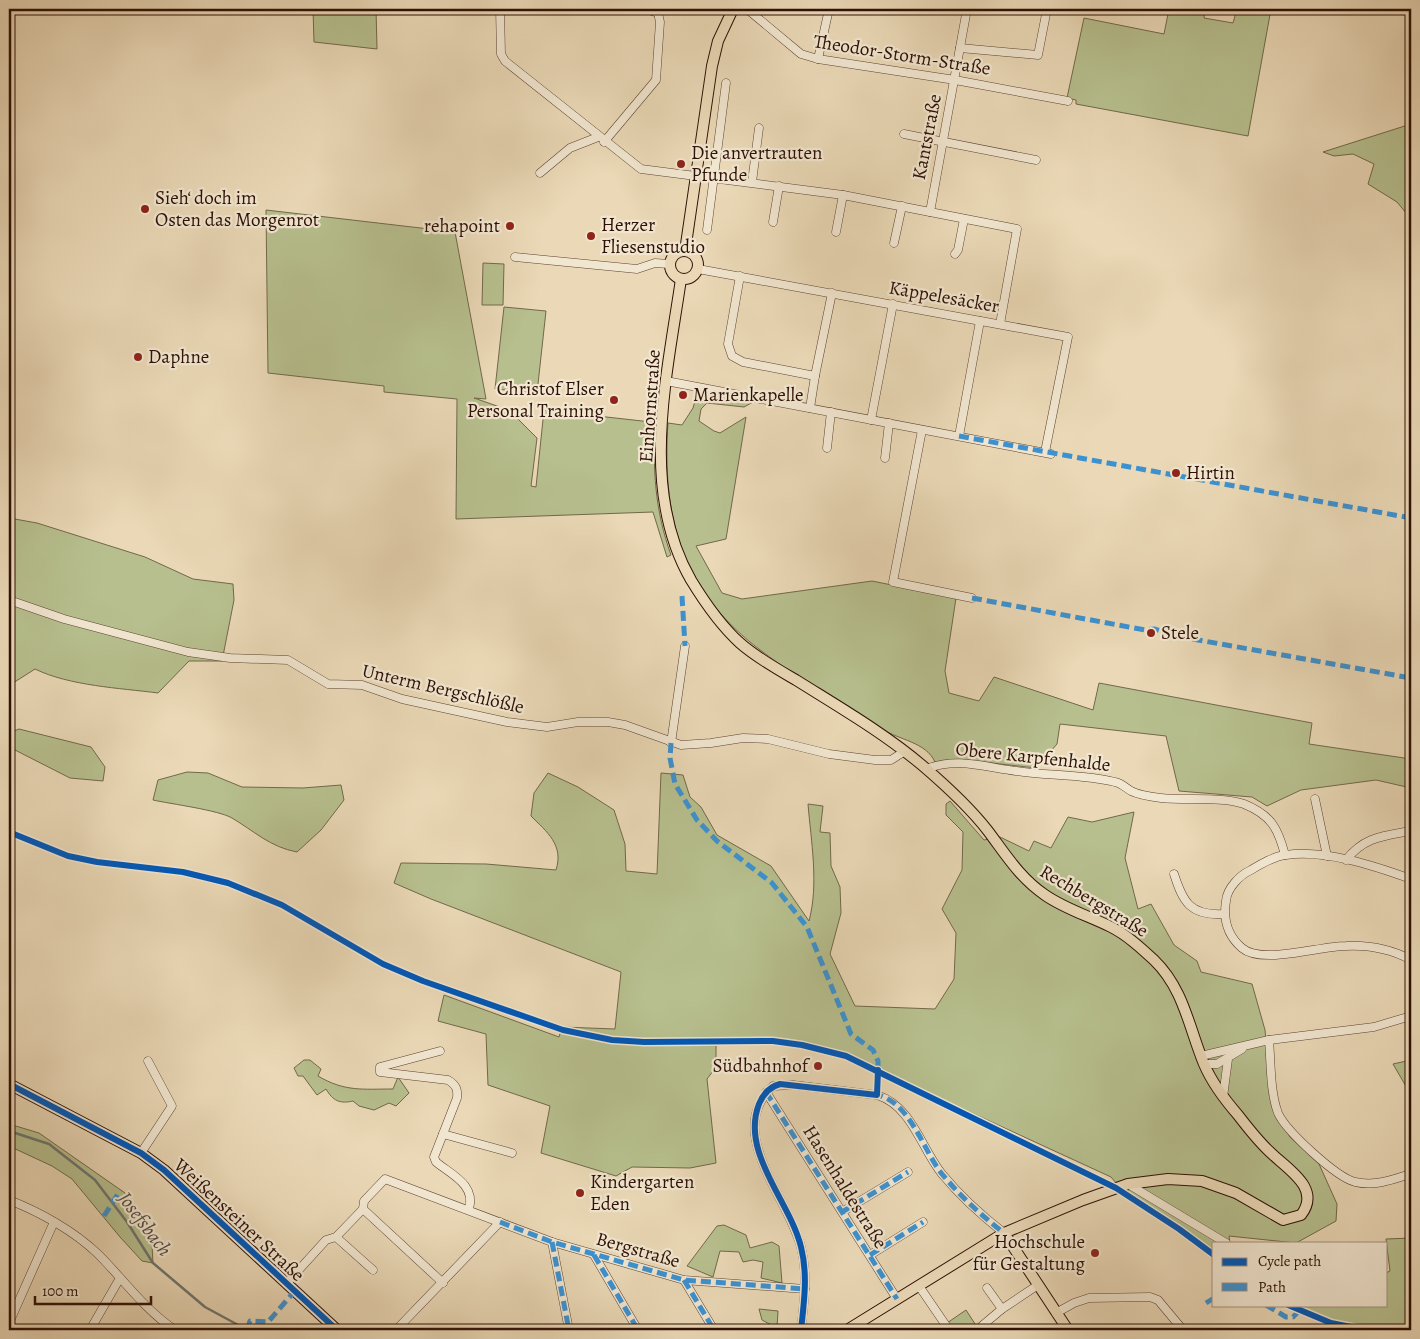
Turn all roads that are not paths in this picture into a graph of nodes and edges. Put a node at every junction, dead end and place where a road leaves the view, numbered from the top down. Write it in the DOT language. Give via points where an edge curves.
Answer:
graph roads {
  1 [pos="500,9"];
  2 [pos="646,9"];
  3 [pos="733,9"];
  4 [pos="747,9"];
  5 [pos="829,9"];
  6 [pos="967,9"];
  7 [pos="1047,9"];
  8 [pos="960,48"];
  9 [pos="818,59"];
  10 [pos="955,80"];
  11 [pos="726,83"];
  12 [pos="1068,101"];
  13 [pos="759,128"];
  14 [pos="904,134"];
  15 [pos="601,139"];
  16 [pos="942,142"];
  17 [pos="1036,160"];
  18 [pos="540,174"];
  19 [pos="695,176"];
  20 [pos="714,178"];
  21 [pos="752,182"];
  22 [pos="778,186"];
  23 [pos="843,195"];
  24 [pos="902,206"];
  25 [pos="930,212"];
  26 [pos="964,219"];
  27 [pos="773,222"];
  28 [pos="707,230"];
  29 [pos="836,232"];
  30 [pos="894,243"];
  31 [pos="684,250"];
  32 [pos="955,254"];
  33 [pos="515,257"];
  34 [pos="669,264"];
  35 [pos="698,269"];
  36 [pos="740,276"];
  37 [pos="681,279"];
  38 [pos="832,293"];
  39 [pos="893,304"];
  40 [pos="980,320"];
  41 [pos="1000,324"];
  42 [pos="815,376"];
  43 [pos="666,382"];
  44 [pos="810,408"];
  45 [pos="831,412"];
  46 [pos="871,420"];
  47 [pos="889,423"];
  48 [pos="922,430"];
  49 [pos="959,436"];
  50 [pos="827,448"];
  51 [pos="885,458"];
  52 [pos="972,598"];
  53 [pos="9,600"];
  54 [pos="685,646"];
  55 [pos="757,656"];
  56 [pos="671,743"];
  57 [pos="905,751"];
  58 [pos="926,768"];
  59 [pos="1315,799"];
  60 [pos="1410,831"];
  61 [pos="1285,855"];
  62 [pos="1327,856"];
  63 [pos="1346,860"];
  64 [pos="1174,874"];
  65 [pos="1411,880"];
  66 [pos="1224,914"];
  67 [pos="1411,960"];
  68 [pos="1411,1016"];
  69 [pos="1269,1040"];
  70 [pos="1245,1047"];
  71 [pos="440,1051"];
  72 [pos="1228,1058"];
  73 [pos="1203,1060"];
  74 [pos="148,1061"];
  75 [pos="9,1084"];
  76 [pos="766,1092"];
  77 [pos="1223,1097"];
  78 [pos="443,1134"];
  79 [pos="141,1153"];
  80 [pos="512,1153"];
  81 [pos="908,1172"];
  82 [pos="1408,1175"];
  83 [pos="1128,1184"];
  84 [pos="9,1200"];
  85 [pos="363,1208"];
  86 [pos="470,1209"];
  87 [pos="842,1212"];
  88 [pos="54,1222"];
  89 [pos="500,1222"];
  90 [pos="923,1222"];
  91 [pos="1004,1233"];
  92 [pos="336,1237"];
  93 [pos="552,1242"];
  94 [pos="1224,1242"];
  95 [pos="594,1255"];
  96 [pos="870,1256"];
  97 [pos="373,1270"];
  98 [pos="120,1278"];
  99 [pos="684,1280"];
  100 [pos="443,1283"];
  101 [pos="286,1284"];
  102 [pos="1038,1285"];
  103 [pos="919,1286"];
  104 [pos="987,1288"];
  105 [pos="805,1289"];
  106 [pos="897,1299"];
  107 [pos="1002,1309"];
  108 [pos="1056,1313"];
  109 [pos="9,1322"];
  110 [pos="169,1329"];
  111 [pos="90,1330"];
  112 [pos="337,1330"];
  113 [pos="396,1330"];
  114 [pos="569,1330"];
  115 [pos="638,1330"];
  116 [pos="714,1330"];
  117 [pos="801,1330"];
  118 [pos="847,1330"];
  119 [pos="949,1330"];
  120 [pos="977,1330"];
  121 [pos="1068,1330"];
  122 [pos="1182,1330"];
  1 -- 15 [label="street" via="501,54 505,61"];
  2 -- 15 [label="street" via="658,13 660,22 656,80"];
  3 -- 19 [label="main road" via="718,41 712,66"];
  4 -- 9 [label="street, Theodor-Storm-Straße" via="801,54"];
  5 -- 9 [label="street"];
  6 -- 8 [label="street, Kantstraße"];
  7 -- 8 [label="street" via="1038,55"];
  8 -- 10 [label="street, Kantstraße"];
  9 -- 10 [label="street, Theodor-Storm-Straße"];
  10 -- 12 [label="street, Theodor-Storm-Straße"];
  10 -- 16 [label="street, Kantstraße"];
  11 -- 20 [label="street"];
  13 -- 21 [label="street"];
  14 -- 16 [label="street"];
  15 -- 18 [label="street" via="570,148"];
  15 -- 19 [label="street" via="641,170"];
  16 -- 17 [label="street"];
  16 -- 25 [label="street, Kantstraße"];
  19 -- 20 [label="street"];
  19 -- 31 [label="main road"];
  20 -- 21 [label="street"];
  20 -- 28 [label="street"];
  21 -- 22 [label="street"];
  22 -- 23 [label="street"];
  22 -- 27 [label="street"];
  23 -- 24 [label="street"];
  23 -- 29 [label="street"];
  24 -- 25 [label="street"];
  24 -- 30 [label="street"];
  25 -- 26 [label="street"];
  26 -- 32 [label="street"];
  26 -- 41 [label="street" via="1017,229"];
  31 -- 34 [label="main road" via="676,253"];
  31 -- 35 [label="main road" via="696,258"];
  33 -- 34 [label="street" via="637,269 655,263"];
  34 -- 37 [label="main road" via="672,274"];
  35 -- 36 [label="street, Käppelesäcker"];
  35 -- 37 [label="main road" via="690,278"];
  36 -- 38 [label="street, Käppelesäcker"];
  36 -- 42 [label="street" via="728,344 732,356 743,362"];
  37 -- 43 [label="main road, Einhornstraße"];
  38 -- 39 [label="street, Käppelesäcker"];
  38 -- 42 [label="street"];
  39 -- 40 [label="street, Käppelesäcker"];
  39 -- 46 [label="street"];
  40 -- 41 [label="street, Käppelesäcker"];
  40 -- 49 [label="street"];
  41 -- 49 [label="street, Käppelesäcker" via="1068,337 1048,453"];
  42 -- 44 [label="street"];
  43 -- 44 [label="street"];
  43 -- 55 [label="main road, Einhornstraße" via="661,462 668,522 690,578 717,618"];
  44 -- 45 [label="street"];
  45 -- 46 [label="street"];
  45 -- 50 [label="street"];
  46 -- 47 [label="street"];
  47 -- 48 [label="street"];
  47 -- 51 [label="street"];
  48 -- 49 [label="street"];
  48 -- 52 [label="street" via="893,582"];
  53 -- 56 [label="street, Unterm Bergschlößle" via="64,619 188,652 230,658 288,660 328,684 362,685 402,700 547,727 608,722 625,725"];
  54 -- 56 [label="street"];
  55 -- 57 [label="main road, Rechbergstraße"];
  56 -- 57 [label="street, Unterm Bergschlößle" via="768,739 829,754 883,760 891,760"];
  57 -- 58 [label="main road, Rechbergstraße"];
  58 -- 61 [label="street, Obere Karpfenhalde" via="958,762 985,765 1116,782 1133,792 1161,798 1243,804 1264,815 1279,830"];
  58 -- 73 [label="main road, Rechbergstraße" via="986,828 1021,876 1062,905 1128,937 1166,972 1184,1007"];
  59 -- 62 [label="street"];
  60 -- 63 [label="street" via="1379,836 1355,848"];
  61 -- 62 [label="street"];
  61 -- 66 [label="street" via="1241,875 1226,895"];
  62 -- 63 [label="street"];
  63 -- 65 [label="street"];
  64 -- 66 [label="street" via="1184,901 1193,909"];
  66 -- 67 [label="street" via="1233,938 1242,948 1257,956 1346,946 1395,951"];
  68 -- 69 [label="street" via="1374,1027"];
  69 -- 70 [label="street"];
  69 -- 82 [label="street" via="1278,1113 1294,1136 1352,1181 1377,1184"];
  70 -- 72 [label="street"];
  70 -- 73 [label="street"];
  71 -- 78 [label="street" via="380,1067 380,1072 448,1080 458,1090"];
  72 -- 73 [label="street" via="1217,1064"];
  72 -- 77 [label="street"];
  73 -- 77 [label="main road, Rechbergstraße"];
  74 -- 79 [label="street" via="172,1106"];
  75 -- 79 [label="main road, Weißensteiner Straße"];
  76 -- 87 [label="street, Hasenhaldestraße"];
  76 -- 91 [label="street" via="780,1084 889,1099 902,1110 941,1172 970,1206"];
  76 -- 105 [label="street" via="754,1120 756,1145 801,1246"];
  77 -- 83 [label="main road, Rechbergstraße" via="1257,1140 1301,1180 1308,1196 1300,1215 1278,1218 1236,1193 1202,1181 1168,1178"];
  78 -- 80 [label="street"];
  78 -- 86 [label="street" via="434,1157 466,1186 472,1199"];
  79 -- 101 [label="main road, Weißensteiner Straße" via="193,1196"];
  81 -- 87 [label="street"];
  83 -- 91 [label="main road, Rechbergstraße"];
  83 -- 94 [label="street"];
  84 -- 88 [label="street"];
  85 -- 86 [label="street, Bergstraße" via="364,1201 385,1179"];
  85 -- 92 [label="street"];
  85 -- 100 [label="street"];
  86 -- 89 [label="street, Bergstraße"];
  87 -- 96 [label="street, Hasenhaldestraße"];
  88 -- 98 [label="street" via="93,1250"];
  88 -- 109 [label="street"];
  89 -- 93 [label="street, Bergstraße"];
  89 -- 100 [label="street"];
  90 -- 96 [label="street"];
  91 -- 102 [label="main road"];
  91 -- 103 [label="main road, Rechbergstraße"];
  92 -- 97 [label="street"];
  92 -- 101 [label="street" via="326,1240"];
  93 -- 95 [label="street, Bergstraße"];
  93 -- 114 [label="street"];
  95 -- 99 [label="street, Bergstraße"];
  95 -- 115 [label="street"];
  96 -- 106 [label="street, Hasenhaldestraße"];
  98 -- 110 [label="street"];
  98 -- 111 [label="street"];
  99 -- 105 [label="street, Bergstraße"];
  99 -- 116 [label="street"];
  100 -- 113 [label="street"];
  101 -- 112 [label="main road, Weißensteiner Straße"];
  102 -- 107 [label="street"];
  102 -- 108 [label="main road"];
  103 -- 106 [label="main road, Rechbergstraße"];
  103 -- 119 [label="street"];
  104 -- 107 [label="street"];
  105 -- 117 [label="street"];
  106 -- 118 [label="main road, Rechbergstraße"];
  107 -- 120 [label="street"];
  108 -- 121 [label="main road"];
  108 -- 122 [label="street" via="1089,1298 1150,1297 1158,1300"];
}
